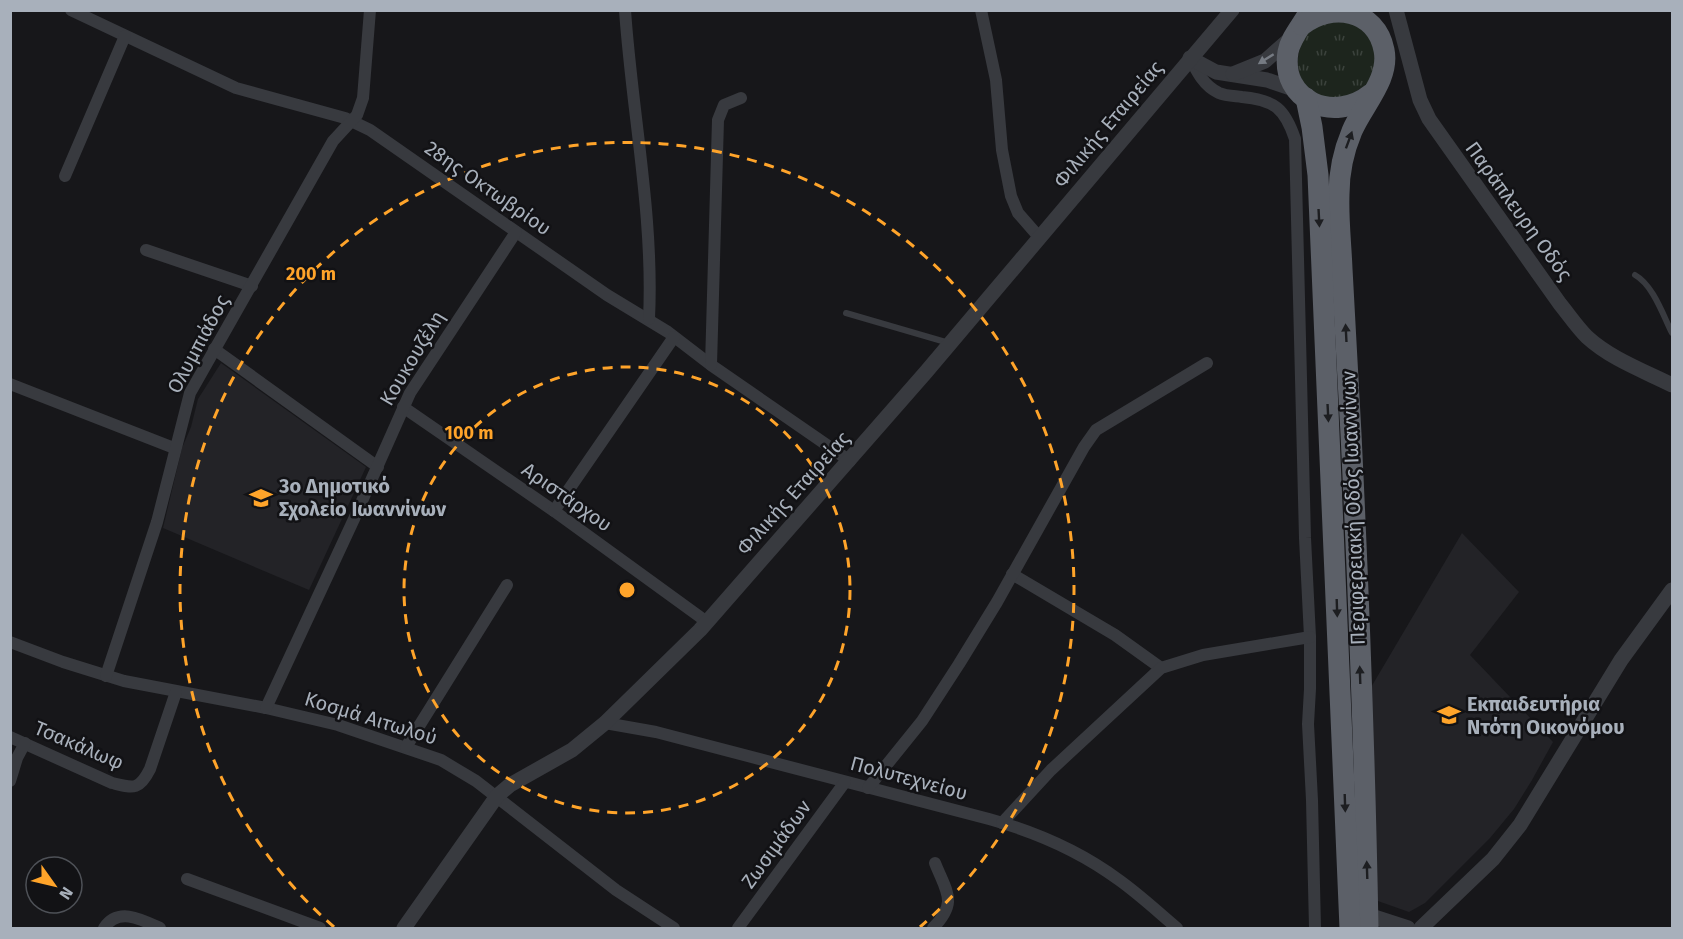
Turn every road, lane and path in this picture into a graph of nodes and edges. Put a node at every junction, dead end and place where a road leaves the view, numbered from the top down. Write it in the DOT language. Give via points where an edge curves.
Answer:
graph roads {
  1 [pos="71,10"];
  2 [pos="370,10"];
  3 [pos="625,10"];
  4 [pos="981,10"];
  5 [pos="1232,10"];
  6 [pos="1396,10"];
  7 [pos="1365,16"];
  8 [pos="1302,23"];
  9 [pos="125,36"];
  10 [pos="1406,45"];
  11 [pos="1384,49"];
  12 [pos="1190,58"];
  13 [pos="1230,75"];
  14 [pos="1302,94"];
  15 [pos="1371,94"];
  16 [pos="741,98"];
  17 [pos="352,121"];
  18 [pos="66,176"];
  19 [pos="516,232"];
  20 [pos="1039,237"];
  21 [pos="146,250"];
  22 [pos="1635,275"];
  23 [pos="252,286"];
  24 [pos="846,313"];
  25 [pos="650,319"];
  26 [pos="1672,333"];
  27 [pos="674,337"];
  28 [pos="950,344"];
  29 [pos="214,349"];
  30 [pos="1207,363"];
  31 [pos="711,365"];
  32 [pos="10,384"];
  33 [pos="1672,385"];
  34 [pos="403,407"];
  35 [pos="174,448"];
  36 [pos="850,461"];
  37 [pos="378,467"];
  38 [pos="554,511"];
  39 [pos="1012,574"];
  40 [pos="507,585"];
  41 [pos="1672,590"];
  42 [pos="707,622"];
  43 [pos="1310,637"];
  44 [pos="10,642"];
  45 [pos="1161,668"];
  46 [pos="106,676"];
  47 [pos="176,692"];
  48 [pos="266,708"];
  49 [pos="605,723"];
  50 [pos="10,737"];
  51 [pos="25,743"];
  52 [pos="406,747"];
  53 [pos="10,781"];
  54 [pos="845,782"];
  55 [pos="868,788"];
  56 [pos="497,796"];
  57 [pos="1002,823"];
  58 [pos="935,863"];
  59 [pos="188,879"];
  60 [pos="1368,922"];
  61 [pos="104,928"];
  62 [pos="160,928"];
  63 [pos="320,928"];
  64 [pos="404,928"];
  65 [pos="674,928"];
  66 [pos="738,928"];
  67 [pos="933,928"];
  68 [pos="1177,928"];
  69 [pos="1315,928"];
  70 [pos="1350,928"];
  71 [pos="1408,928"];
  72 [pos="1421,928"];
  1 -- 9 [label="street, 28ης Οκτωβρίου"];
  2 -- 17 [label="street" via="362,105"];
  3 -- 25 [label="street" via="646,220"];
  4 -- 20 [label="street" via="996,80 1002,150 1011,196 1018,213"];
  5 -- 12 [label="street"];
  6 -- 10 [label="street, Παράπλευρη Οδός"];
  7 -- 8 [label="highway" via="1339,11 1319,14"];
  7 -- 11 [label="highway"];
  8 -- 13 [label="street, one-way" via="1280,50 1265,61"];
  8 -- 14 [label="highway, Περιφερειακή Οδός Ιωαννίνων" via="1288,52 1293,82"];
  9 -- 17 [label="street, 28ης Οκτωβρίου" via="236,88"];
  9 -- 18 [label="street"];
  10 -- 11 [label="street"];
  10 -- 33 [label="street, Παράπλευρη Οδός" via="1429,119 1575,324 1610,353"];
  11 -- 15 [label="highway, Περιφερειακή Οδός Ιωαννίνων" via="1382,78"];
  12 -- 13 [label="street"];
  12 -- 20 [label="street, Φιλικής Εταιρείας"];
  12 -- 43 [label="street" via="1206,84 1220,93 1267,101 1281,109 1295,140"];
  13 -- 14 [label="street" via="1267,80"];
  14 -- 15 [label="highway" via="1324,107 1344,108"];
  14 -- 70 [label="highway, Περιφερειακή Οδός Ιωαννίνων, one-way" via="1312,127 1318,175"];
  60 -- 15 [label="highway, Περιφερειακή Οδός Ιωαννίνων, one-way" via="1338,193 1345,150"];
  16 -- 31 [label="street" via="724,105 718,120"];
  17 -- 19 [label="street, 28ης Οκτωβρίου"];
  17 -- 23 [label="street, Ολυμπιάδος" via="333,141"];
  19 -- 25 [label="street, 28ης Οκτωβρίου" via="607,295"];
  19 -- 34 [label="street, Κουκουζέλη"];
  20 -- 28 [label="street, Φιλικής Εταιρείας"];
  21 -- 23 [label="street"];
  22 -- 26 [label="lane" via="1649,289"];
  23 -- 29 [label="street, Ολυμπιάδος"];
  24 -- 28 [label="lane"];
  25 -- 27 [label="street, 28ης Οκτωβρίου"];
  27 -- 31 [label="street, 28ης Οκτωβρίου"];
  27 -- 38 [label="street"];
  28 -- 36 [label="street, Φιλικής Εταιρείας"];
  29 -- 35 [label="street, Ολυμπιάδος" via="190,393"];
  29 -- 37 [label="street"];
  30 -- 39 [label="street" via="1096,430"];
  31 -- 36 [label="street, 28ης Οκτωβρίου"];
  32 -- 35 [label="street"];
  34 -- 37 [label="street, Κουκουζέλη"];
  34 -- 38 [label="street, Αριστάρχου"];
  35 -- 46 [label="street, Ολυμπιάδος" via="157,522"];
  36 -- 42 [label="street, Φιλικής Εταιρείας"];
  37 -- 48 [label="street, Κουκουζέλη"];
  38 -- 42 [label="street, Αριστάρχου"];
  39 -- 45 [label="street" via="1115,635"];
  39 -- 55 [label="street" via="922,721"];
  40 -- 52 [label="street"];
  41 -- 72 [label="street" via="1621,660 1520,825 1493,859"];
  42 -- 49 [label="street, Φιλικής Εταιρείας"];
  43 -- 45 [label="street" via="1203,655"];
  43 -- 69 [label="street" via="1308,724"];
  44 -- 46 [label="street, Κοσμά Αιτωλού"];
  45 -- 57 [label="street" via="1067,755"];
  46 -- 47 [label="street, Κοσμά Αιτωλού"];
  47 -- 48 [label="street, Κοσμά Αιτωλού"];
  47 -- 51 [label="street, Τσακάλωφ" via="150,769 136,787 111,783"];
  48 -- 52 [label="street, Κοσμά Αιτωλού"];
  49 -- 54 [label="street, Πολυτεχνείου" via="656,732"];
  49 -- 56 [label="street, Φιλικής Εταιρείας" via="572,750"];
  50 -- 51 [label="street, Τσακάλωφ"];
  51 -- 53 [label="street"];
  52 -- 56 [label="street, Κοσμά Αιτωλού" via="453,765"];
  54 -- 55 [label="street, Πολυτεχνείου"];
  54 -- 66 [label="street, Ζωσιμάδων"];
  55 -- 57 [label="street, Πολυτεχνείου"];
  56 -- 64 [label="street, Φιλικής Εταιρείας"];
  56 -- 65 [label="street, Κοσμά Αιτωλού" via="616,890"];
  57 -- 68 [label="street, Πολυτεχνείου" via="1052,841 1095,864"];
  58 -- 67 [label="street" via="948,897 948,908"];
  59 -- 63 [label="street"];
  60 -- 71 [label="street"];
  61 -- 62 [label="street" via="112,919 125,916"];
}
